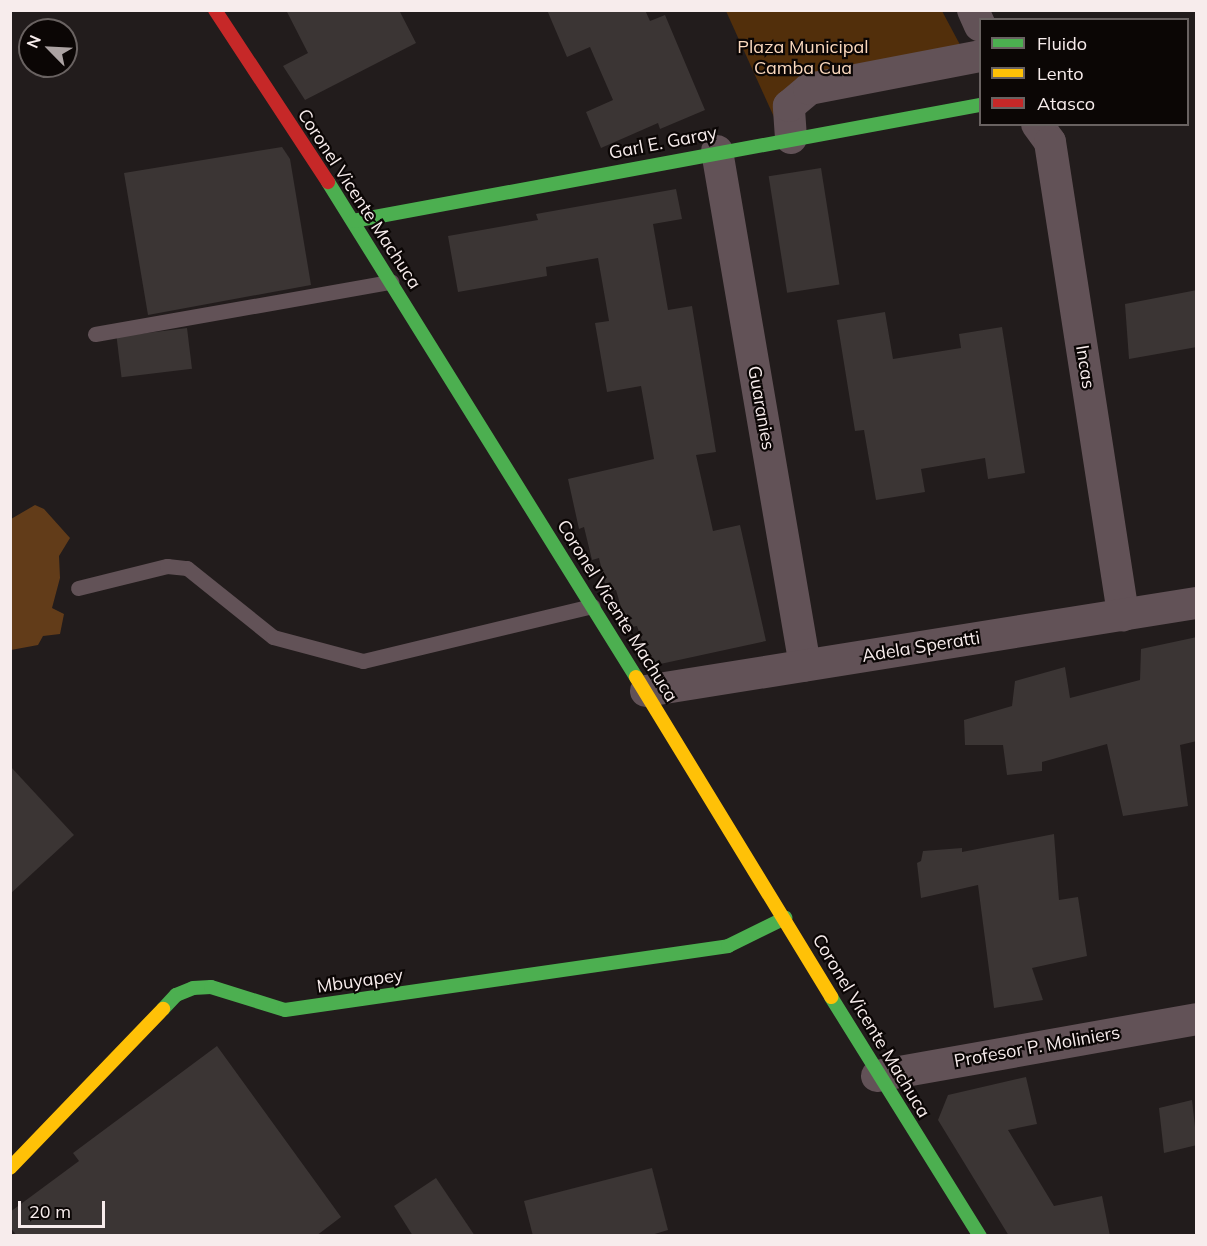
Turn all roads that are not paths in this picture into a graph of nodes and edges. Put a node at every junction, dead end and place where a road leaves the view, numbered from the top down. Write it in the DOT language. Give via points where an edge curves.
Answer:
graph roads {
  1 [pos="215,10"];
  2 [pos="979,56"];
  3 [pos="979,105"];
  4 [pos="1039,126"];
  5 [pos="791,138"];
  6 [pos="717,151"];
  7 [pos="353,220"];
  8 [pos="391,282"];
  9 [pos="95,334"];
  10 [pos="78,588"];
  11 [pos="1197,603"];
  12 [pos="592,606"];
  13 [pos="1123,615"];
  14 [pos="805,666"];
  15 [pos="646,691"];
  16 [pos="785,918"];
  17 [pos="1197,1019"];
  18 [pos="878,1076"];
  19 [pos="10,1168"];
  20 [pos="980,1236"];
  1 -- 7 [label="street, Coronel Vicente Machuca"];
  2 -- 5 [label="street" via="809,88 789,106"];
  3 -- 5 [label="street, Garl E. Garay"];
  4 -- 13 [label="street, Incas" via="1050,141"];
  5 -- 6 [label="street, Garl E. Garay"];
  6 -- 7 [label="street, Garl E. Garay"];
  6 -- 14 [label="street, Guaranies"];
  7 -- 8 [label="street, Coronel Vicente Machuca"];
  8 -- 9 [label="lane"];
  8 -- 12 [label="street, Coronel Vicente Machuca"];
  10 -- 12 [label="lane" via="167,566 187,568 273,637 363,661"];
  11 -- 13 [label="street, Adela Speratti"];
  12 -- 15 [label="street, Coronel Vicente Machuca"];
  13 -- 14 [label="street, Adela Speratti"];
  14 -- 15 [label="street, Adela Speratti"];
  15 -- 16 [label="street, Coronel Vicente Machuca"];
  16 -- 18 [label="street, Coronel Vicente Machuca"];
  16 -- 19 [label="street, Mbuyapey" via="728,946 285,1010 211,987 193,988 176,995"];
  17 -- 18 [label="street, Profesor P. Moliniers"];
  18 -- 20 [label="street, Coronel Vicente Machuca"];
}
